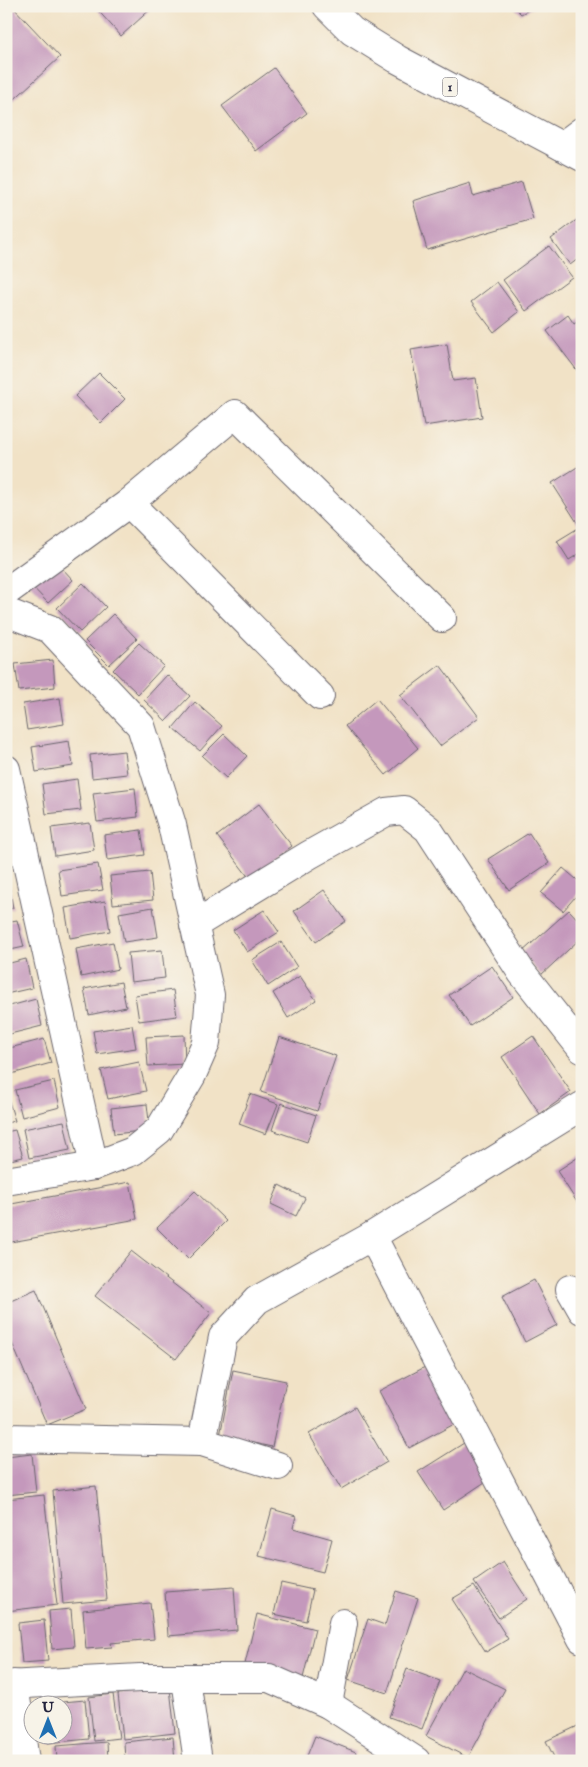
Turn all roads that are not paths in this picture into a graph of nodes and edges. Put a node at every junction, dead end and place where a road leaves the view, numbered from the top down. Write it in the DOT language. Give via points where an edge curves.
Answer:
graph roads {
  1 [pos="327,6"];
  2 [pos="575,144"];
  3 [pos="130,503"];
  4 [pos="6,592"];
  5 [pos="6,612"];
  6 [pos="442,618"];
  7 [pos="320,696"];
  8 [pos="6,769"];
  9 [pos="194,926"];
  10 [pos="582,1049"];
  11 [pos="582,1106"];
  12 [pos="94,1166"];
  13 [pos="6,1181"];
  14 [pos="372,1236"];
  15 [pos="6,1438"];
  16 [pos="202,1442"];
  17 [pos="278,1466"];
  18 [pos="343,1623"];
  19 [pos="582,1639"];
  20 [pos="186,1680"];
  21 [pos="10,1684"];
  22 [pos="328,1704"];
  23 [pos="25,1761"];
  24 [pos="198,1761"];
  25 [pos="416,1761"];
  1 -- 2 [label="main road, 1" via="352,30 397,59"];
  3 -- 4 [label="main road"];
  3 -- 6 [label="main road" via="235,414"];
  3 -- 7 [label="main road"];
  5 -- 9 [label="main road" via="50,628 141,726 172,825"];
  8 -- 12 [label="main road"];
  9 -- 10 [label="main road" via="386,812 404,810 428,829 522,973"];
  9 -- 12 [label="main road" via="210,995 206,1043 192,1075 158,1130 132,1151"];
  11 -- 14 [label="main road"];
  12 -- 13 [label="main road"];
  14 -- 16 [label="main road" via="257,1300 223,1337"];
  14 -- 19 [label="main road"];
  15 -- 16 [label="main road"];
  16 -- 17 [label="main road"];
  18 -- 22 [label="main road"];
  20 -- 21 [label="main road" via="140,1678"];
  20 -- 22 [label="main road" via="270,1678"];
  20 -- 24 [label="main road"];
  21 -- 23 [label="main road"];
  22 -- 25 [label="main road"];
}
